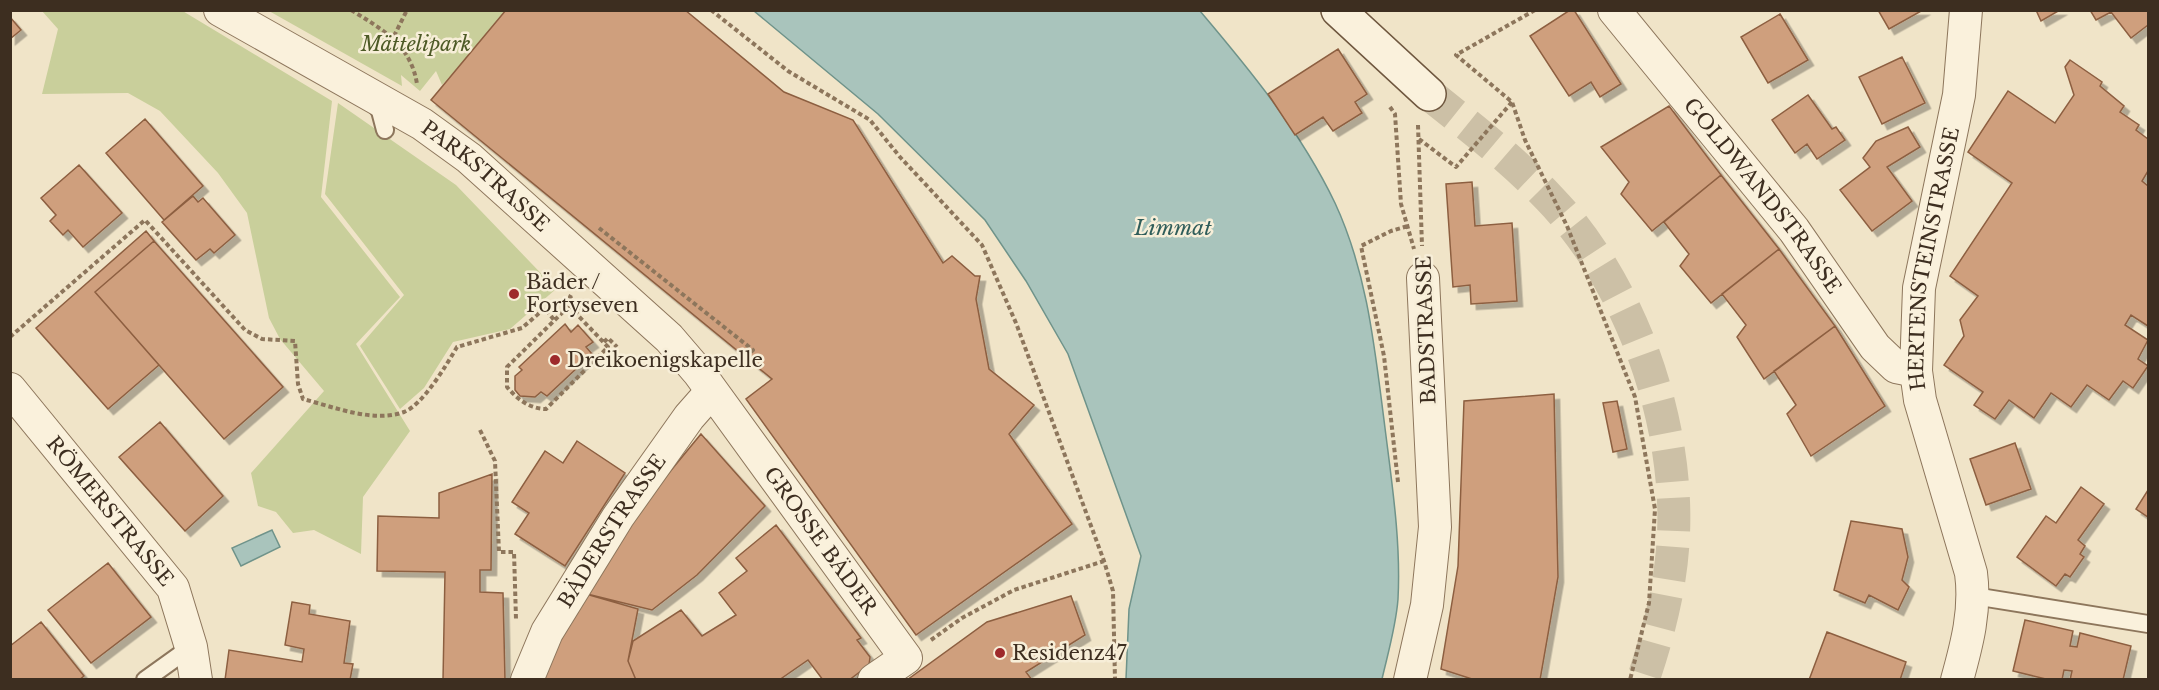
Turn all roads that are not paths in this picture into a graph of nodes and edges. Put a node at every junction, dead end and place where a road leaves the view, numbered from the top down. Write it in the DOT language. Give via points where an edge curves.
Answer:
graph roads {
  1 [pos="220,10"];
  2 [pos="1338,10"];
  3 [pos="1614,10"];
  4 [pos="1966,10"];
  5 [pos="1418,84"];
  6 [pos="368,94"];
  7 [pos="385,130"];
  8 [pos="1423,278"];
  9 [pos="1916,371"];
  10 [pos="10,389"];
  11 [pos="711,392"];
  12 [pos="1974,596"];
  13 [pos="2148,624"];
  14 [pos="191,647"];
  15 [pos="145,680"];
  16 [pos="196,680"];
  17 [pos="527,680"];
  18 [pos="874,680"];
  19 [pos="1410,680"];
  20 [pos="1957,680"];
  1 -- 6 [label="street, PARKSTRASSE"];
  2 -- 5 [label="main road"];
  3 -- 9 [label="street, GOLDWANDSTRASSE" via="1794,230 1875,347 1896,367"];
  4 -- 9 [label="street, HERTENSTEINSTRASSE" via="1959,95 1919,288"];
  6 -- 7 [label="lane" via="380,111"];
  6 -- 11 [label="street, PARKSTRASSE" via="422,124 469,158 669,338"];
  8 -- 19 [label="street, BADSTRASSE" via="1435,527 1427,605"];
  9 -- 12 [label="street, HERTENSTEINSTRASSE" via="1920,400 1971,573"];
  10 -- 14 [label="street, RÖMERSTRASSE" via="173,588"];
  11 -- 17 [label="street, BÄDERSTRASSE" via="688,417 618,517 547,632"];
  11 -- 18 [label="street, GROSSE BÄDER" via="906,658"];
  12 -- 13 [label="lane"];
  12 -- 20 [label="street, HERTENSTEINSTRASSE"];
  14 -- 15 [label="lane"];
  14 -- 16 [label="street, RÖMERSTRASSE"];
}
